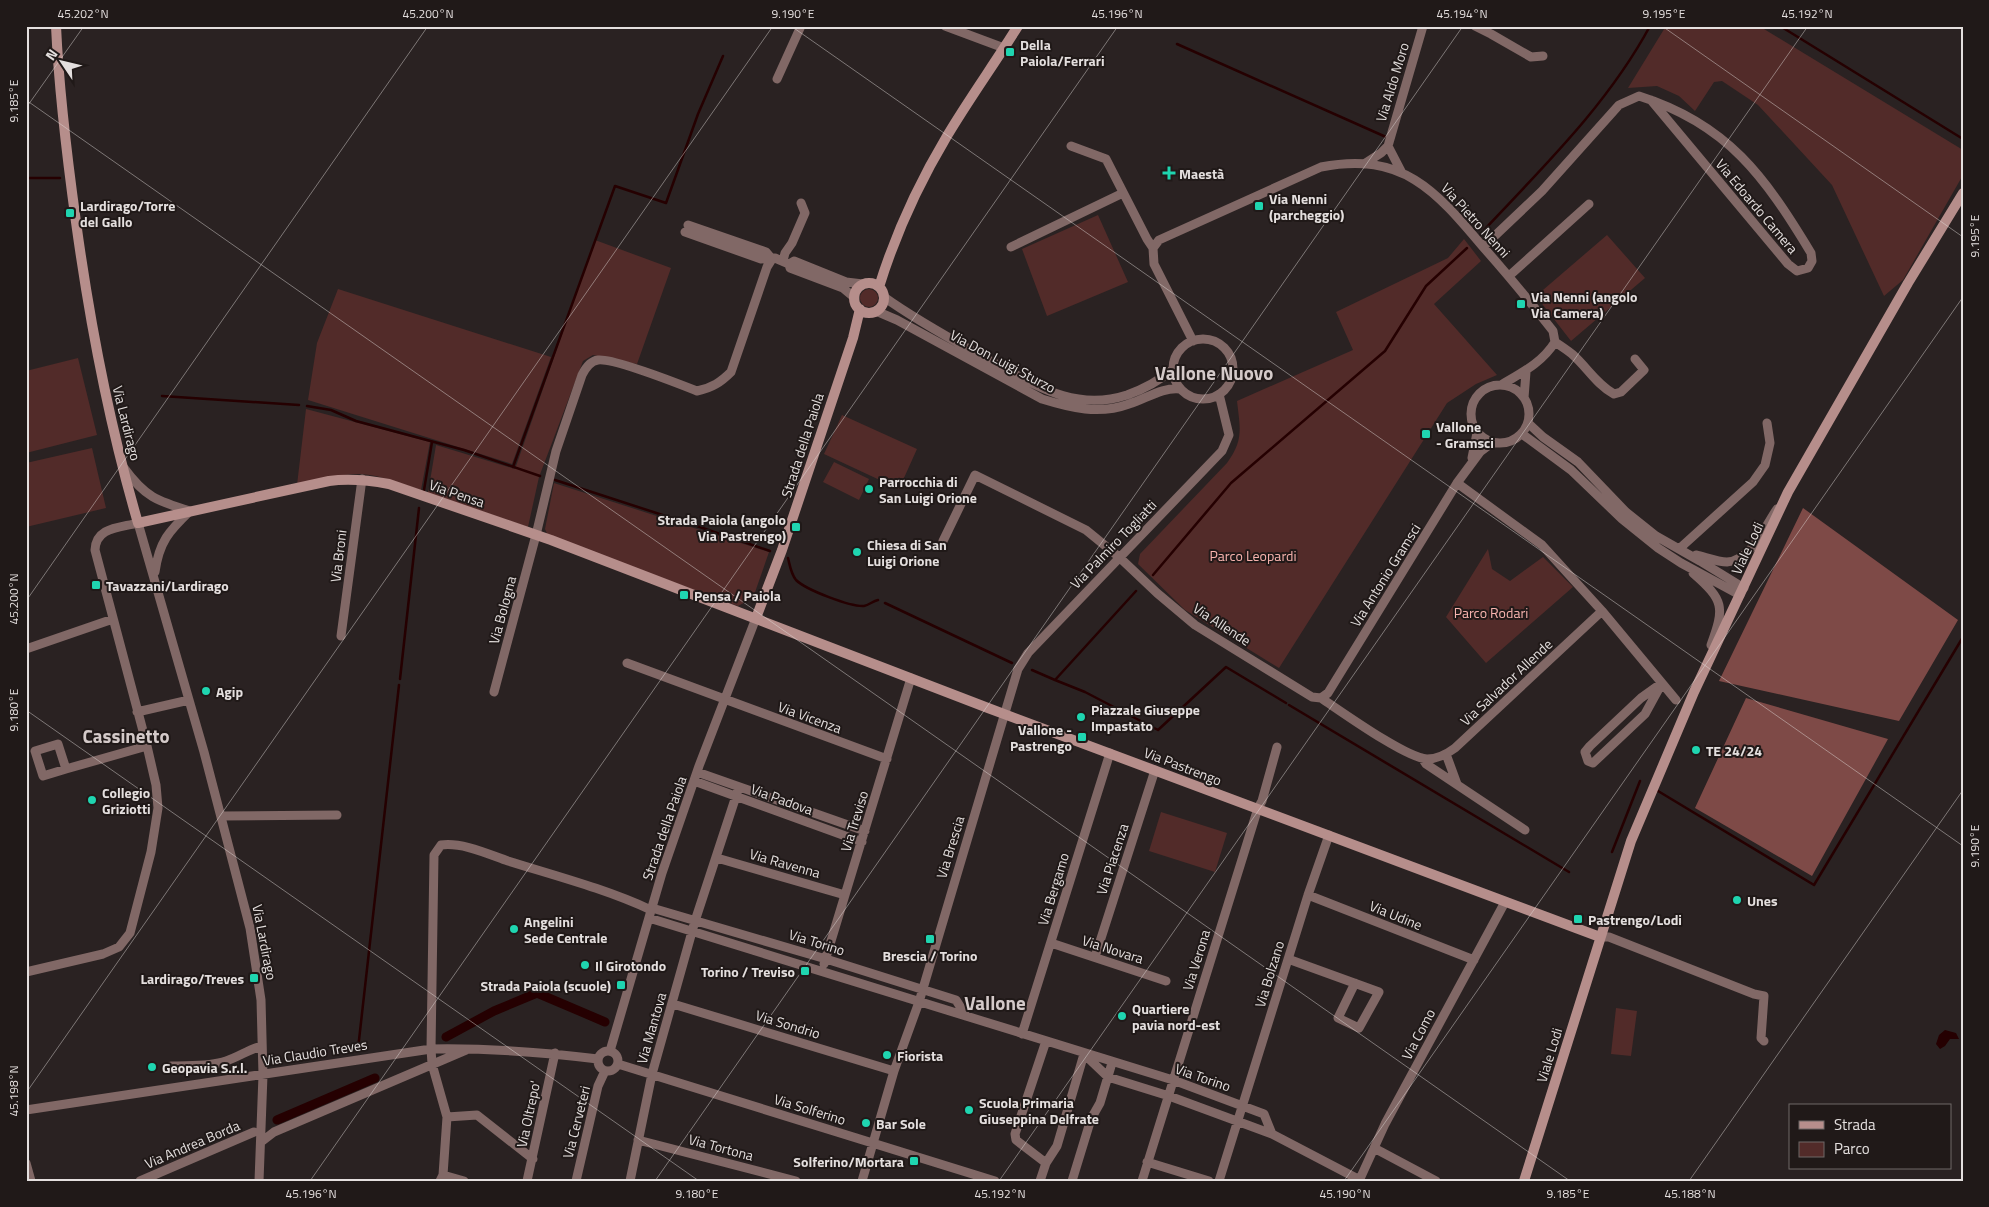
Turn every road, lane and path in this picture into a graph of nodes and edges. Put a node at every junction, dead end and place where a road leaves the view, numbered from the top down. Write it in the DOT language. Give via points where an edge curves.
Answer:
graph roads {
  1 [pos="56,26"];
  2 [pos="801,26"];
  3 [pos="945,26"];
  4 [pos="1018,26"];
  5 [pos="1423,26"];
  6 [pos="1474,26"];
  7 [pos="1004,48"];
  8 [pos="1543,56"];
  9 [pos="777,79"];
  10 [pos="1651,100"];
  11 [pos="1692,119"];
  12 [pos="1677,132"];
  13 [pos="1071,146"];
  14 [pos="1388,146"];
  15 [pos="1364,164"];
  16 [pos="1402,173"];
  17 [pos="1123,193"];
  18 [pos="1963,193"];
  19 [pos="801,203"];
  20 [pos="1589,204"];
  21 [pos="687,229"];
  22 [pos="1010,247"];
  23 [pos="1483,247"];
  24 [pos="1153,248"];
  25 [pos="772,259"];
  26 [pos="887,259"];
  27 [pos="786,262"];
  28 [pos="1511,274"];
  29 [pos="866,283"];
  30 [pos="879,286"];
  31 [pos="884,297"];
  32 [pos="854,298"];
  33 [pos="860,309"];
  34 [pos="874,312"];
  35 [pos="853,338"];
  36 [pos="1194,341"];
  37 [pos="1555,342"];
  38 [pos="1635,359"];
  39 [pos="1173,369"];
  40 [pos="1526,372"];
  41 [pos="1501,385"];
  42 [pos="1180,389"];
  43 [pos="1219,394"];
  44 [pos="1524,398"];
  45 [pos="1528,423"];
  46 [pos="1768,423"];
  47 [pos="1477,433"];
  48 [pos="1522,434"];
  49 [pos="1492,443"];
  50 [pos="1470,465"];
  51 [pos="123,466"];
  52 [pos="362,479"];
  53 [pos="1457,483"];
  54 [pos="1788,492"];
  55 [pos="190,511"];
  56 [pos="138,523"];
  57 [pos="536,535"];
  58 [pos="944,541"];
  59 [pos="1679,549"];
  60 [pos="1688,554"];
  61 [pos="1119,557"];
  62 [pos="1682,563"];
  63 [pos="154,577"];
  64 [pos="1742,592"];
  65 [pos="1602,611"];
  66 [pos="756,618"];
  67 [pos="113,619"];
  68 [pos="341,636"];
  69 [pos="26,649"];
  70 [pos="627,663"];
  71 [pos="911,678"];
  72 [pos="1662,683"];
  73 [pos="494,692"];
  74 [pos="1694,692"];
  75 [pos="1321,698"];
  76 [pos="189,700"];
  77 [pos="724,700"];
  78 [pos="1676,700"];
  79 [pos="137,712"];
  80 [pos="1004,713"];
  81 [pos="147,746"];
  82 [pos="1277,747"];
  83 [pos="1110,753"];
  84 [pos="1446,754"];
  85 [pos="1422,758"];
  86 [pos="887,759"];
  87 [pos="66,769"];
  88 [pos="1155,770"];
  89 [pos="696,777"];
  90 [pos="1457,784"];
  91 [pos="739,787"];
  92 [pos="736,796"];
  93 [pos="1258,808"];
  94 [pos="337,815"];
  95 [pos="221,816"];
  96 [pos="1526,830"];
  97 [pos="865,831"];
  98 [pos="1329,835"];
  99 [pos="862,842"];
  100 [pos="717,858"];
  101 [pos="845,895"];
  102 [pos="1308,895"];
  103 [pos="1505,902"];
  104 [pos="651,912"];
  105 [pos="695,921"];
  106 [pos="692,932"];
  107 [pos="1600,937"];
  108 [pos="1051,943"];
  109 [pos="1095,957"];
  110 [pos="826,959"];
  111 [pos="1288,959"];
  112 [pos="1474,960"];
  113 [pos="26,972"];
  114 [pos="822,972"];
  115 [pos="1166,981"];
  116 [pos="1355,983"];
  117 [pos="922,989"];
  118 [pos="918,1002"];
  119 [pos="673,1004"];
  120 [pos="966,1016"];
  121 [pos="1022,1034"];
  122 [pos="1764,1041"];
  123 [pos="1046,1042"];
  124 [pos="262,1046"];
  125 [pos="470,1048"];
  126 [pos="430,1049"];
  127 [pos="610,1052"];
  128 [pos="555,1053"];
  129 [pos="1084,1054"];
  130 [pos="598,1059"];
  131 [pos="1112,1063"];
  132 [pos="432,1064"];
  133 [pos="618,1064"];
  134 [pos="171,1066"];
  135 [pos="894,1071"];
  136 [pos="605,1072"];
  137 [pos="652,1074"];
  138 [pos="263,1075"];
  139 [pos="1108,1077"];
  140 [pos="1173,1080"];
  141 [pos="1169,1096"];
  142 [pos="1243,1105"];
  143 [pos="26,1110"];
  144 [pos="447,1117"];
  145 [pos="1238,1121"];
  146 [pos="254,1132"];
  147 [pos="1272,1134"];
  148 [pos="638,1140"];
  149 [pos="261,1142"];
  150 [pos="873,1142"];
  151 [pos="1374,1148"];
  152 [pos="533,1159"];
  153 [pos="1148,1162"];
  154 [pos="26,1163"];
  155 [pos="1046,1163"];
  156 [pos="964,1171"];
  157 [pos="442,1178"];
  158 [pos="1360,1180"];
  159 [pos="31,1181"];
  160 [pos="140,1181"];
  161 [pos="259,1181"];
  162 [pos="464,1181"];
  163 [pos="527,1181"];
  164 [pos="576,1181"];
  165 [pos="630,1181"];
  166 [pos="796,1181"];
  167 [pos="862,1181"];
  168 [pos="961,1181"];
  169 [pos="995,1181"];
  170 [pos="1040,1181"];
  171 [pos="1072,1181"];
  172 [pos="1142,1181"];
  173 [pos="1209,1181"];
  174 [pos="1219,1181"];
  175 [pos="1436,1181"];
  176 [pos="1524,1181"];
  1 -- 51 [label="street, Via Lardirago" via="70,178 87,301 104,393"];
  2 -- 9 [label="street"];
  3 -- 7 [label="street"];
  4 -- 7 [label="street"];
  5 -- 14 [label="street, Via Aldo Moro"];
  6 -- 8 [label="street" via="1531,58"];
  7 -- 26 [label="street" via="928,171"];
  10 -- 11 [label="street, Via Edoardo Camera"];
  10 -- 12 [label="street, Via Edoardo Camera"];
  10 -- 23 [label="street, Via Edoardo Camera" via="1639,96 1619,105 1542,191"];
  11 -- 12 [label="street" via="1683,120"];
  11 -- 12 [label="street, Via Edoardo Camera" via="1728,144 1756,171 1781,203 1811,253 1812,261 1808,268 1797,271 1788,264"];
  13 -- 17 [label="street" via="1106,159"];
  14 -- 15 [label="street"];
  14 -- 16 [label="street"];
  15 -- 16 [label="street, Via Pietro Nenni" via="1384,166"];
  15 -- 24 [label="street, Via Pietro Nenni" via="1321,167 1158,240"];
  16 -- 23 [label="street, Via Pietro Nenni" via="1422,183 1445,202"];
  17 -- 22 [label="street"];
  17 -- 24 [label="street"];
  18 -- 54 [label="street, Viale Lodi"];
  19 -- 27 [label="street" via="805,213 785,253"];
  20 -- 28 [label="street"];
  21 -- 25 [label="street" via="766,252"];
  23 -- 28 [label="street, Via Pietro Nenni"];
  24 -- 36 [label="street" via="1154,264"];
  25 -- 27 [label="street"];
  25 -- 57 [label="street, Via Bologna" via="731,372 722,381 697,391 613,362 597,360 587,366 556,451"];
  26 -- 29 [label="street"];
  26 -- 30 [label="street"];
  27 -- 29 [label="street" via="794,261 846,282"];
  27 -- 32 [label="street" via="790,268 843,288"];
  28 -- 37 [label="street, Via Pietro Nenni" via="1554,330"];
  29 -- 30 [label="street"];
  29 -- 32 [label="street" via="858,288"];
  30 -- 31 [label="street"];
  31 -- 34 [label="street" via="884,302"];
  31 -- 39 [label="street, Via Don Luigi Sturzo" via="953,340 1046,390 1077,400 1112,400 1149,386"];
  32 -- 33 [label="street"];
  33 -- 34 [label="street"];
  33 -- 35 [label="street, Strada della Paiola"];
  34 -- 35 [label="street, Strada della Paiola"];
  34 -- 42 [label="street, Via Don Luigi Sturzo" via="897,320 1042,399 1061,405 1107,410 1170,388"];
  35 -- 66 [label="street, Strada della Paiola"];
  36 -- 39 [label="street" via="1179,352"];
  36 -- 43 [label="street" via="1214,342 1230,356 1231,377"];
  37 -- 38 [label="street" via="1573,354 1589,374 1614,394 1621,392 1644,370"];
  37 -- 40 [label="street"];
  39 -- 42 [label="street"];
  40 -- 41 [label="street"];
  40 -- 44 [label="street"];
  41 -- 44 [label="street" via="1515,388"];
  41 -- 47 [label="street" via="1488,387 1472,403 1470,416"];
  42 -- 43 [label="street" via="1199,399"];
  43 -- 61 [label="street, Via Palmiro Togliatti" via="1229,435 1222,451"];
  44 -- 45 [label="street" via="1529,412"];
  45 -- 48 [label="street"];
  45 -- 59 [label="street" via="1578,462 1633,518"];
  46 -- 59 [label="street" via="1770,443 1764,465 1753,482"];
  47 -- 49 [label="street"];
  47 -- 50 [label="street, Via Antonio Gramsci"];
  48 -- 49 [label="street" via="1508,443"];
  48 -- 62 [label="street" via="1572,470 1622,519"];
  49 -- 50 [label="street, Via Antonio Gramsci"];
  50 -- 53 [label="street, Via Antonio Gramsci"];
  51 -- 55 [label="street" via="143,491 157,500"];
  51 -- 56 [label="street, Via Lardirago"];
  52 -- 55 [label="street, Via Pensa" via="329,481"];
  52 -- 57 [label="street, Via Pensa" via="389,484"];
  52 -- 68 [label="street, Via Broni"];
  53 -- 65 [label="street" via="1542,545"];
  53 -- 75 [label="street, Via Antonio Gramsci" via="1334,684"];
  54 -- 60 [label="street" via="1757,542 1743,555 1728,562"];
  54 -- 64 [label="street, Viale Lodi"];
  55 -- 56 [label="street, Via Pensa"];
  55 -- 63 [label="street" via="161,544"];
  56 -- 63 [label="street, Via Lardirago"];
  56 -- 67 [label="street" via="100,534 95,541"];
  57 -- 66 [label="street, Via Pensa"];
  57 -- 73 [label="street, Via Bologna"];
  58 -- 61 [label="street, Via Allende" via="975,475 1086,530"];
  59 -- 60 [label="street"];
  60 -- 64 [label="street"];
  61 -- 75 [label="street, Via Allende" via="1196,625 1312,697"];
  61 -- 80 [label="street, Via Palmiro Togliatti" via="1028,653 1018,668"];
  62 -- 64 [label="street"];
  62 -- 74 [label="street" via="1719,600 1720,621"];
  63 -- 76 [label="street, Via Lardirago"];
  64 -- 74 [label="street, Viale Lodi"];
  65 -- 72 [label="street"];
  65 -- 84 [label="street, Via Salvador Allende" via="1476,730"];
  66 -- 71 [label="street, Via Pastrengo"];
  66 -- 77 [label="street, Strada della Paiola"];
  67 -- 69 [label="street"];
  67 -- 79 [label="street"];
  70 -- 77 [label="street"];
  71 -- 80 [label="street, Via Pastrengo"];
  71 -- 86 [label="street, Via Treviso"];
  72 -- 72 [label="street" via="1640,698 1590,746 1585,752 1588,761 1593,763 1632,728 1645,714"];
  72 -- 78 [label="street"];
  74 -- 107 [label="street, Viale Lodi" via="1631,841"];
  75 -- 85 [label="street" via="1405,752"];
  76 -- 79 [label="street"];
  76 -- 95 [label="street, Via Lardirago"];
  77 -- 86 [label="street, Via Vicenza"];
  77 -- 89 [label="street, Strada della Paiola"];
  79 -- 81 [label="street"];
  80 -- 83 [label="street, Via Pastrengo"];
  80 -- 117 [label="street, Via Brescia"];
  81 -- 87 [label="street"];
  81 -- 113 [label="street" via="158,808 151,852 130,933 119,947 103,954"];
  82 -- 93 [label="street, Via Verona"];
  83 -- 88 [label="street, Via Pastrengo"];
  83 -- 108 [label="street, Via Bergamo"];
  84 -- 85 [label="street, Via Salvador Allende"];
  84 -- 90 [label="street"];
  85 -- 90 [label="street"];
  86 -- 97 [label="street, Via Treviso"];
  88 -- 93 [label="street, Via Pastrengo"];
  88 -- 109 [label="street, Via Piacenza"];
  89 -- 91 [label="street, Via Padova"];
  89 -- 92 [label="street, Via Padova"];
  89 -- 104 [label="street, Strada della Paiola"];
  90 -- 96 [label="street"];
  91 -- 92 [label="street"];
  91 -- 97 [label="street, Via Padova"];
  92 -- 99 [label="street, Via Padova"];
  92 -- 100 [label="street"];
  93 -- 98 [label="street, Via Pastrengo"];
  93 -- 140 [label="street, Via Verona"];
  94 -- 95 [label="street"];
  95 -- 124 [label="street, Via Lardirago" via="250,928 261,1000"];
  97 -- 99 [label="street, Via Treviso"];
  98 -- 102 [label="street, Via Bolzano"];
  98 -- 103 [label="street, Via Pastrengo"];
  99 -- 101 [label="street, Via Treviso"];
  100 -- 101 [label="street, Via Ravenna"];
  100 -- 105 [label="street"];
  101 -- 110 [label="street, Via Treviso"];
  102 -- 111 [label="street, Via Bolzano"];
  102 -- 112 [label="street, Via Udine"];
  103 -- 107 [label="street, Via Pastrengo"];
  103 -- 112 [label="street, Via Como"];
  104 -- 105 [label="street, Via Torino"];
  104 -- 106 [label="street, Via Torino"];
  104 -- 126 [label="street" via="603,892 450,843 441,845 434,855"];
  104 -- 127 [label="street, Strada della Paiola"];
  105 -- 106 [label="street, Via Mantova"];
  105 -- 110 [label="street, Via Torino"];
  106 -- 114 [label="street, Via Torino"];
  106 -- 119 [label="street, Via Mantova"];
  107 -- 122 [label="street" via="1609,937 1764,996 1761,1038"];
  107 -- 176 [label="street, Viale Lodi"];
  108 -- 109 [label="street, Via Novara"];
  108 -- 121 [label="street, Via Bergamo"];
  109 -- 115 [label="street, Via Novara"];
  110 -- 114 [label="street, Via Treviso"];
  110 -- 117 [label="street, Via Torino"];
  111 -- 116 [label="street"];
  111 -- 142 [label="street, Via Bolzano"];
  112 -- 151 [label="street, Via Como"];
  114 -- 118 [label="street, Via Torino"];
  116 -- 116 [label="street" via="1379,992 1359,1028 1338,1018"];
  117 -- 118 [label="street, Via Brescia"];
  117 -- 120 [label="street, Via Torino" via="956,1000"];
  118 -- 120 [label="street, Via Torino"];
  118 -- 135 [label="street, Via Brescia"];
  119 -- 135 [label="street, Via Sondrio"];
  119 -- 137 [label="street, Via Mantova"];
  120 -- 121 [label="street, Via Torino"];
  121 -- 123 [label="street, Via Torino"];
  123 -- 129 [label="street, Via Torino"];
  123 -- 155 [label="street" via="1015,1134 1016,1140"];
  124 -- 134 [label="street" via="212,1065"];
  124 -- 138 [label="street, Via Lardirago"];
  125 -- 126 [label="street, Via Claudio Treves"];
  125 -- 128 [label="street, Via Claudio Treves"];
  125 -- 132 [label="street"];
  126 -- 132 [label="street"];
  126 -- 138 [label="street, Via Claudio Treves"];
  127 -- 130 [label="street" via="602,1053"];
  127 -- 133 [label="street" via="616,1056"];
  128 -- 130 [label="street, Via Claudio Treves"];
  128 -- 152 [label="street, Via Oltrepo'"];
  129 -- 131 [label="street, Via Torino"];
  129 -- 139 [label="street, Via Torino"];
  129 -- 155 [label="street" via="1057,1146"];
  130 -- 136 [label="street" via="599,1067"];
  131 -- 139 [label="street"];
  131 -- 140 [label="street, Via Torino"];
  132 -- 144 [label="street"];
  132 -- 149 [label="street" via="274,1132"];
  133 -- 136 [label="street"];
  133 -- 137 [label="street, Via Solferino"];
  135 -- 150 [label="street, Via Brescia"];
  136 -- 164 [label="street, Via Cerveteri" via="598,1086"];
  137 -- 148 [label="street, Via Mantova"];
  137 -- 150 [label="street, Via Solferino"];
  138 -- 143 [label="street, Via Claudio Treves"];
  138 -- 149 [label="street, Via Lardirago"];
  139 -- 141 [label="street, Via Torino"];
  139 -- 171 [label="street"];
  140 -- 141 [label="street, Via Verona"];
  140 -- 142 [label="street, Via Torino"];
  141 -- 145 [label="street, Via Torino"];
  141 -- 153 [label="street, Via Verona"];
  142 -- 145 [label="street, Via Bolzano"];
  142 -- 147 [label="street, Via Torino" via="1264,1114"];
  144 -- 152 [label="street" via="477,1116"];
  144 -- 157 [label="street"];
  145 -- 147 [label="street, Via Torino"];
  145 -- 174 [label="street, Via Bolzano"];
  146 -- 160 [label="street, Via Andrea Borda"];
  147 -- 158 [label="street, Via Torino"];
  148 -- 165 [label="street, Via Mantova"];
  148 -- 166 [label="street, Via Tortona"];
  149 -- 161 [label="street, Via Lardirago"];
  150 -- 156 [label="street, Via Solferino"];
  150 -- 167 [label="street, Via Brescia"];
  151 -- 158 [label="street, Via Como"];
  151 -- 175 [label="street"];
  152 -- 163 [label="street, Via Oltrepo'"];
  153 -- 172 [label="street, Via Verona"];
  153 -- 173 [label="street"];
  154 -- 159 [label="street"];
  155 -- 170 [label="street"];
  156 -- 168 [label="street"];
  156 -- 169 [label="street, Via Solferino"];
  157 -- 162 [label="street"];
}
